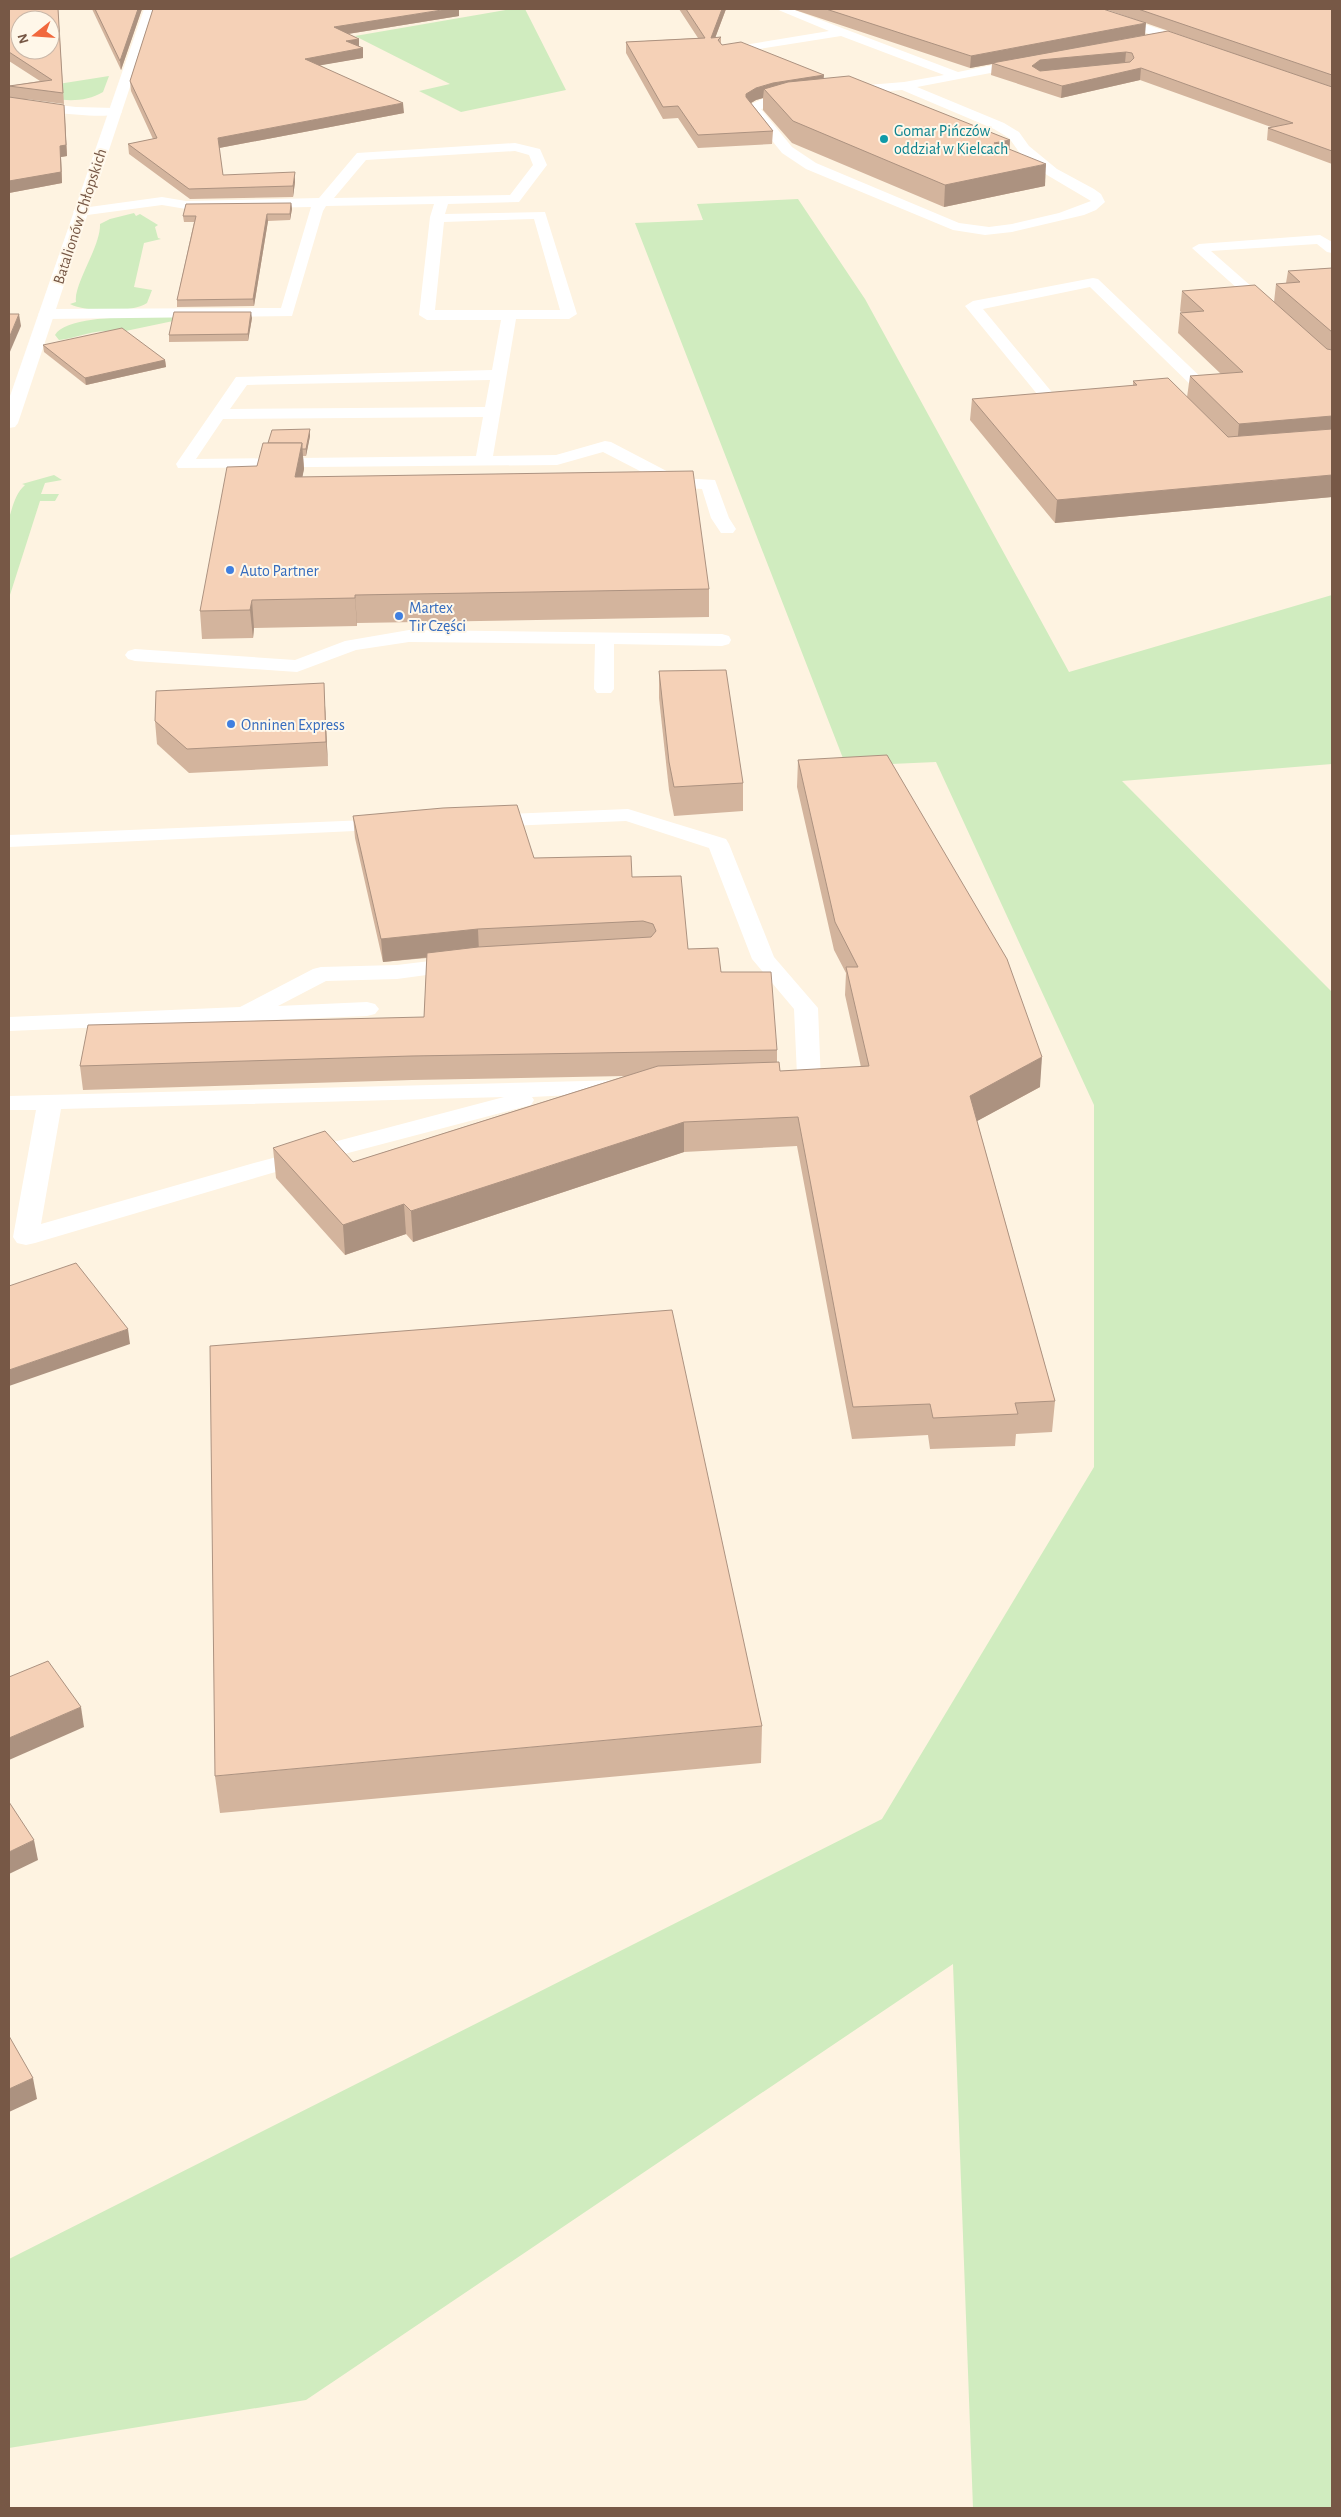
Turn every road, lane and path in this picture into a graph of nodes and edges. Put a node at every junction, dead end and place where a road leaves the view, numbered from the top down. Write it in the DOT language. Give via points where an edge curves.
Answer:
graph roads {
  1 [pos="150,9"];
  2 [pos="782,9"];
  3 [pos="1090,9"];
  4 [pos="842,32"];
  5 [pos="1168,36"];
  6 [pos="1137,42"];
  7 [pos="1207,50"];
  8 [pos="726,52"];
  9 [pos="1042,60"];
  10 [pos="961,75"];
  11 [pos="985,83"];
  12 [pos="904,86"];
  13 [pos="831,92"];
  14 [pos="959,93"];
  15 [pos="809,94"];
  16 [pos="933,98"];
  17 [pos="9,103"];
  18 [pos="114,112"];
  19 [pos="442,200"];
  20 [pos="321,202"];
  21 [pos="80,212"];
  22 [pos="437,218"];
  23 [pos="1332,249"];
  24 [pos="46,314"];
  25 [pos="509,315"];
  26 [pos="1281,319"];
  27 [pos="499,375"];
  28 [pos="1203,388"];
  29 [pos="1052,402"];
  30 [pos="493,412"];
  31 [pos="219,414"];
  32 [pos="9,423"];
  33 [pos="484,461"];
  34 [pos="727,529"];
  35 [pos="605,639"];
  36 [pos="722,640"];
  37 [pos="135,655"];
  38 [pos="604,689"];
  39 [pos="468,822"];
  40 [pos="408,824"];
  41 [pos="9,841"];
  42 [pos="488,961"];
  43 [pos="367,1009"];
  44 [pos="245,1014"];
  45 [pos="9,1024"];
  46 [pos="760,1083"];
  47 [pos="644,1086"];
  48 [pos="567,1088"];
  49 [pos="50,1102"];
  50 [pos="9,1103"];
  1 -- 18 [label="street, Batalionów Chłopskich"];
  2 -- 4 [label="lane"];
  3 -- 5 [label="street"];
  4 -- 8 [label="lane"];
  4 -- 10 [label="lane"];
  5 -- 6 [label="lane"];
  5 -- 7 [label="street"];
  9 -- 10 [label="lane"];
  10 -- 11 [label="lane"];
  10 -- 12 [label="lane"];
  12 -- 13 [label="lane"];
  12 -- 16 [label="lane"];
  14 -- 16 [label="lane"];
  15 -- 16 [label="lane" via="766,102 753,108 787,150 811,166 954,226 1001,230 1076,214 1091,209 1098,202 1089,192 1052,172 1024,150 1014,135"];
  17 -- 18 [label="street"];
  18 -- 21 [label="street, Batalionów Chłopskich"];
  19 -- 20 [label="lane"];
  19 -- 20 [label="lane" via="514,199 540,166 535,152 515,147 362,156"];
  19 -- 22 [label="lane"];
  20 -- 21 [label="lane" via="186,205 162,201"];
  20 -- 24 [label="lane" via="287,313"];
  21 -- 24 [label="street, Batalionów Chłopskich"];
  22 -- 25 [label="lane" via="427,315"];
  22 -- 25 [label="lane" via="540,215 569,314"];
  23 -- 26 [label="lane" via="1320,238 1199,248"];
  24 -- 32 [label="street, Batalionów Chłopskich"];
  25 -- 27 [label="lane"];
  27 -- 30 [label="lane"];
  27 -- 31 [label="lane" via="242,380"];
  28 -- 29 [label="lane" via="1093,282 973,306"];
  30 -- 31 [label="lane"];
  30 -- 33 [label="lane"];
  31 -- 33 [label="lane" via="184,464"];
  33 -- 34 [label="lane" via="557,460 605,446 678,483 709,484"];
  35 -- 36 [label="lane"];
  35 -- 37 [label="lane" via="409,636 352,645 297,666"];
  35 -- 38 [label="lane"];
  39 -- 46 [label="lane" via="628,815 718,844 763,959 806,1008 808,1082"];
  40 -- 41 [label="lane"];
  42 -- 44 [label="lane" via="397,972 322,974"];
  43 -- 44 [label="lane"];
  44 -- 45 [label="lane"];
  47 -- 48 [label="lane"];
  48 -- 49 [label="lane"];
  48 -- 49 [label="lane" via="263,1168 26,1236"];
  49 -- 50 [label="lane"];
}
